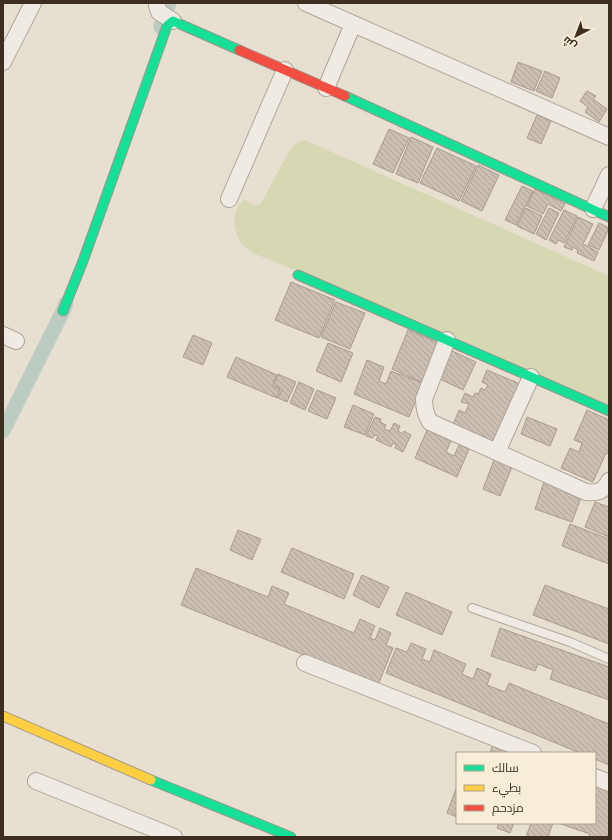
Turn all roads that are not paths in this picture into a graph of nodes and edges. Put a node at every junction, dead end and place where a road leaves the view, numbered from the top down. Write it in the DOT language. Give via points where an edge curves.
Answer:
graph roads {
  1 [pos="33,3"];
  2 [pos="306,3"];
  3 [pos="164,14"];
  4 [pos="353,24"];
  5 [pos="3,62"];
  6 [pos="285,70"];
  7 [pos="326,88"];
  8 [pos="609,137"];
  9 [pos="609,175"];
  10 [pos="229,198"];
  11 [pos="593,209"];
  12 [pos="609,217"];
  13 [pos="298,275"];
  14 [pos="63,311"];
  15 [pos="447,340"];
  16 [pos="531,377"];
  17 [pos="609,411"];
  18 [pos="497,452"];
  19 [pos="607,488"];
  20 [pos="472,608"];
  21 [pos="609,658"];
  22 [pos="305,663"];
  23 [pos="3,716"];
  24 [pos="530,752"];
  25 [pos="596,777"];
  26 [pos="36,781"];
  27 [pos="609,783"];
  28 [pos="174,837"];
  29 [pos="291,837"];
  1 -- 5 [label="street"];
  2 -- 4 [label="street"];
  3 -- 6 [label="street"];
  3 -- 14 [label="street" via="166,26 84,261"];
  4 -- 7 [label="street"];
  4 -- 8 [label="street"];
  6 -- 7 [label="street"];
  6 -- 10 [label="street"];
  7 -- 11 [label="street"];
  9 -- 11 [label="street"];
  11 -- 12 [label="street"];
  13 -- 15 [label="street"];
  15 -- 16 [label="street"];
  15 -- 18 [label="street" via="424,399 426,416 430,422"];
  16 -- 17 [label="street"];
  16 -- 18 [label="street"];
  18 -- 19 [label="street" via="586,492 595,493"];
  20 -- 21 [label="lane"];
  22 -- 24 [label="street"];
  23 -- 29 [label="street"];
  25 -- 27 [label="street"];
  26 -- 28 [label="street"];
}
